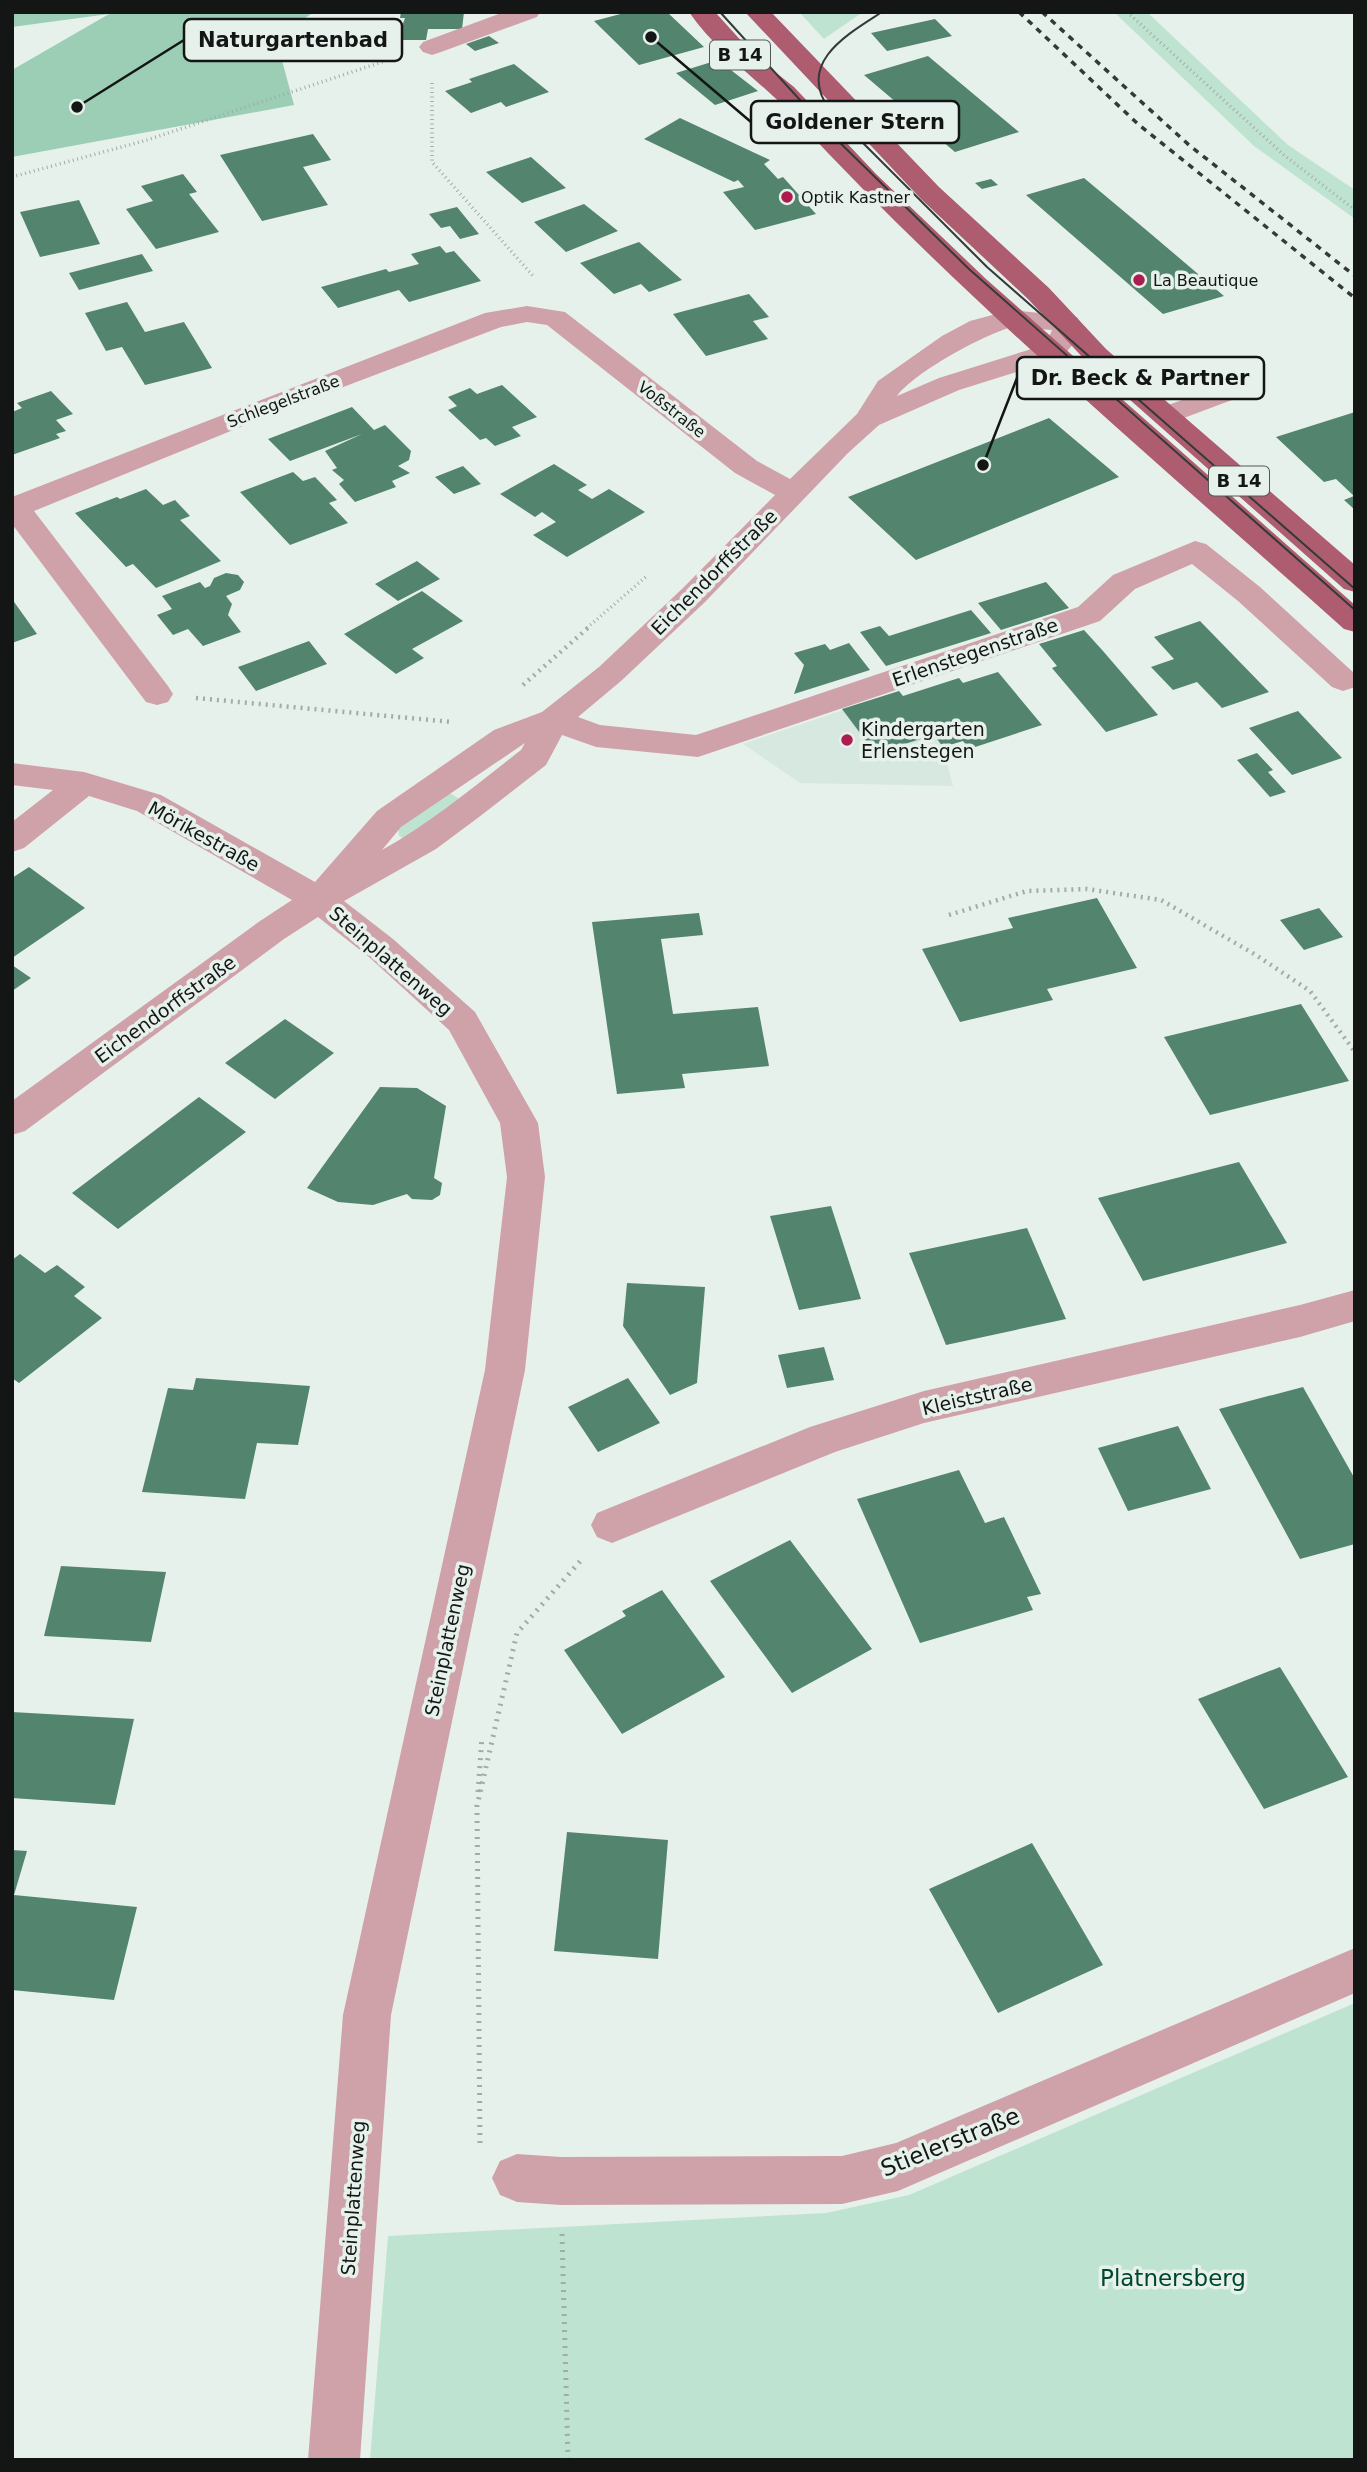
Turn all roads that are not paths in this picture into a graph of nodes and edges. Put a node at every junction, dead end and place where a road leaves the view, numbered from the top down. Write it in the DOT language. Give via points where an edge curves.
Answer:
graph roads {
  1 [pos="528,12"];
  2 [pos="701,12"];
  3 [pos="757,12"];
  4 [pos="432,47"];
  5 [pos="930,193"];
  6 [pos="890,203"];
  7 [pos="555,318"];
  8 [pos="1012,318"];
  9 [pos="1067,323"];
  10 [pos="1051,352"];
  11 [pos="1222,394"];
  12 [pos="1165,416"];
  13 [pos="869,419"];
  14 [pos="794,493"];
  15 [pos="14,507"];
  16 [pos="1355,582"];
  17 [pos="1355,622"];
  18 [pos="1343,680"];
  19 [pos="157,694"];
  20 [pos="554,720"];
  21 [pos="12,774"];
  22 [pos="85,783"];
  23 [pos="12,840"];
  24 [pos="319,900"];
  25 [pos="12,1121"];
  26 [pos="1355,1305"];
  27 [pos="612,1525"];
  28 [pos="1355,1970"];
  29 [pos="539,2179"];
  30 [pos="334,2460"];
  1 -- 4 [label="street"];
  2 -- 6 [label="main road, B 14"];
  3 -- 5 [label="main road, B 14"];
  5 -- 6 [label="main road"];
  5 -- 9 [label="main road, B 14"];
  6 -- 8 [label="main road, B 14"];
  7 -- 14 [label="street, Voßstraße" via="746,467"];
  7 -- 15 [label="street, Schlegelstraße" via="527,314 495,319"];
  8 -- 9 [label="street"];
  8 -- 10 [label="main road, B 14"];
  8 -- 13 [label="street, Eichendorffstraße" via="980,327 918,365 888,387"];
  9 -- 10 [label="street" via="1066,334"];
  9 -- 12 [label="main road, B 14"];
  10 -- 13 [label="street, Eichendorffstraße" via="958,381"];
  10 -- 17 [label="main road, B 14"];
  11 -- 12 [label="street"];
  12 -- 16 [label="main road, B 14"];
  13 -- 14 [label="street, Eichendorffstraße"];
  14 -- 20 [label="street, Eichendorffstraße" via="669,620"];
  15 -- 19 [label="street, Schlegelstraße"];
  18 -- 20 [label="street, Erlenstegenstraße" via="1195,551 1124,582 1088,614 698,746 596,736"];
  20 -- 24 [label="street, Eichendorffstraße" via="534,757 484,796 424,841"];
  21 -- 22 [label="street, Mörikestraße"];
  22 -- 23 [label="street"];
  22 -- 24 [label="street, Mörikestraße" via="149,803"];
  24 -- 25 [label="street, Eichendorffstraße"];
  24 -- 30 [label="street, Steinplattenweg" via="382,948 462,1021 519,1122 526,1177 505,1370 367,2015"];
  26 -- 27 [label="street, Kleiststraße" via="924,1407 824,1439"];
  28 -- 29 [label="street, Stielerstraße" via="898,2167 842,2180"];
}
